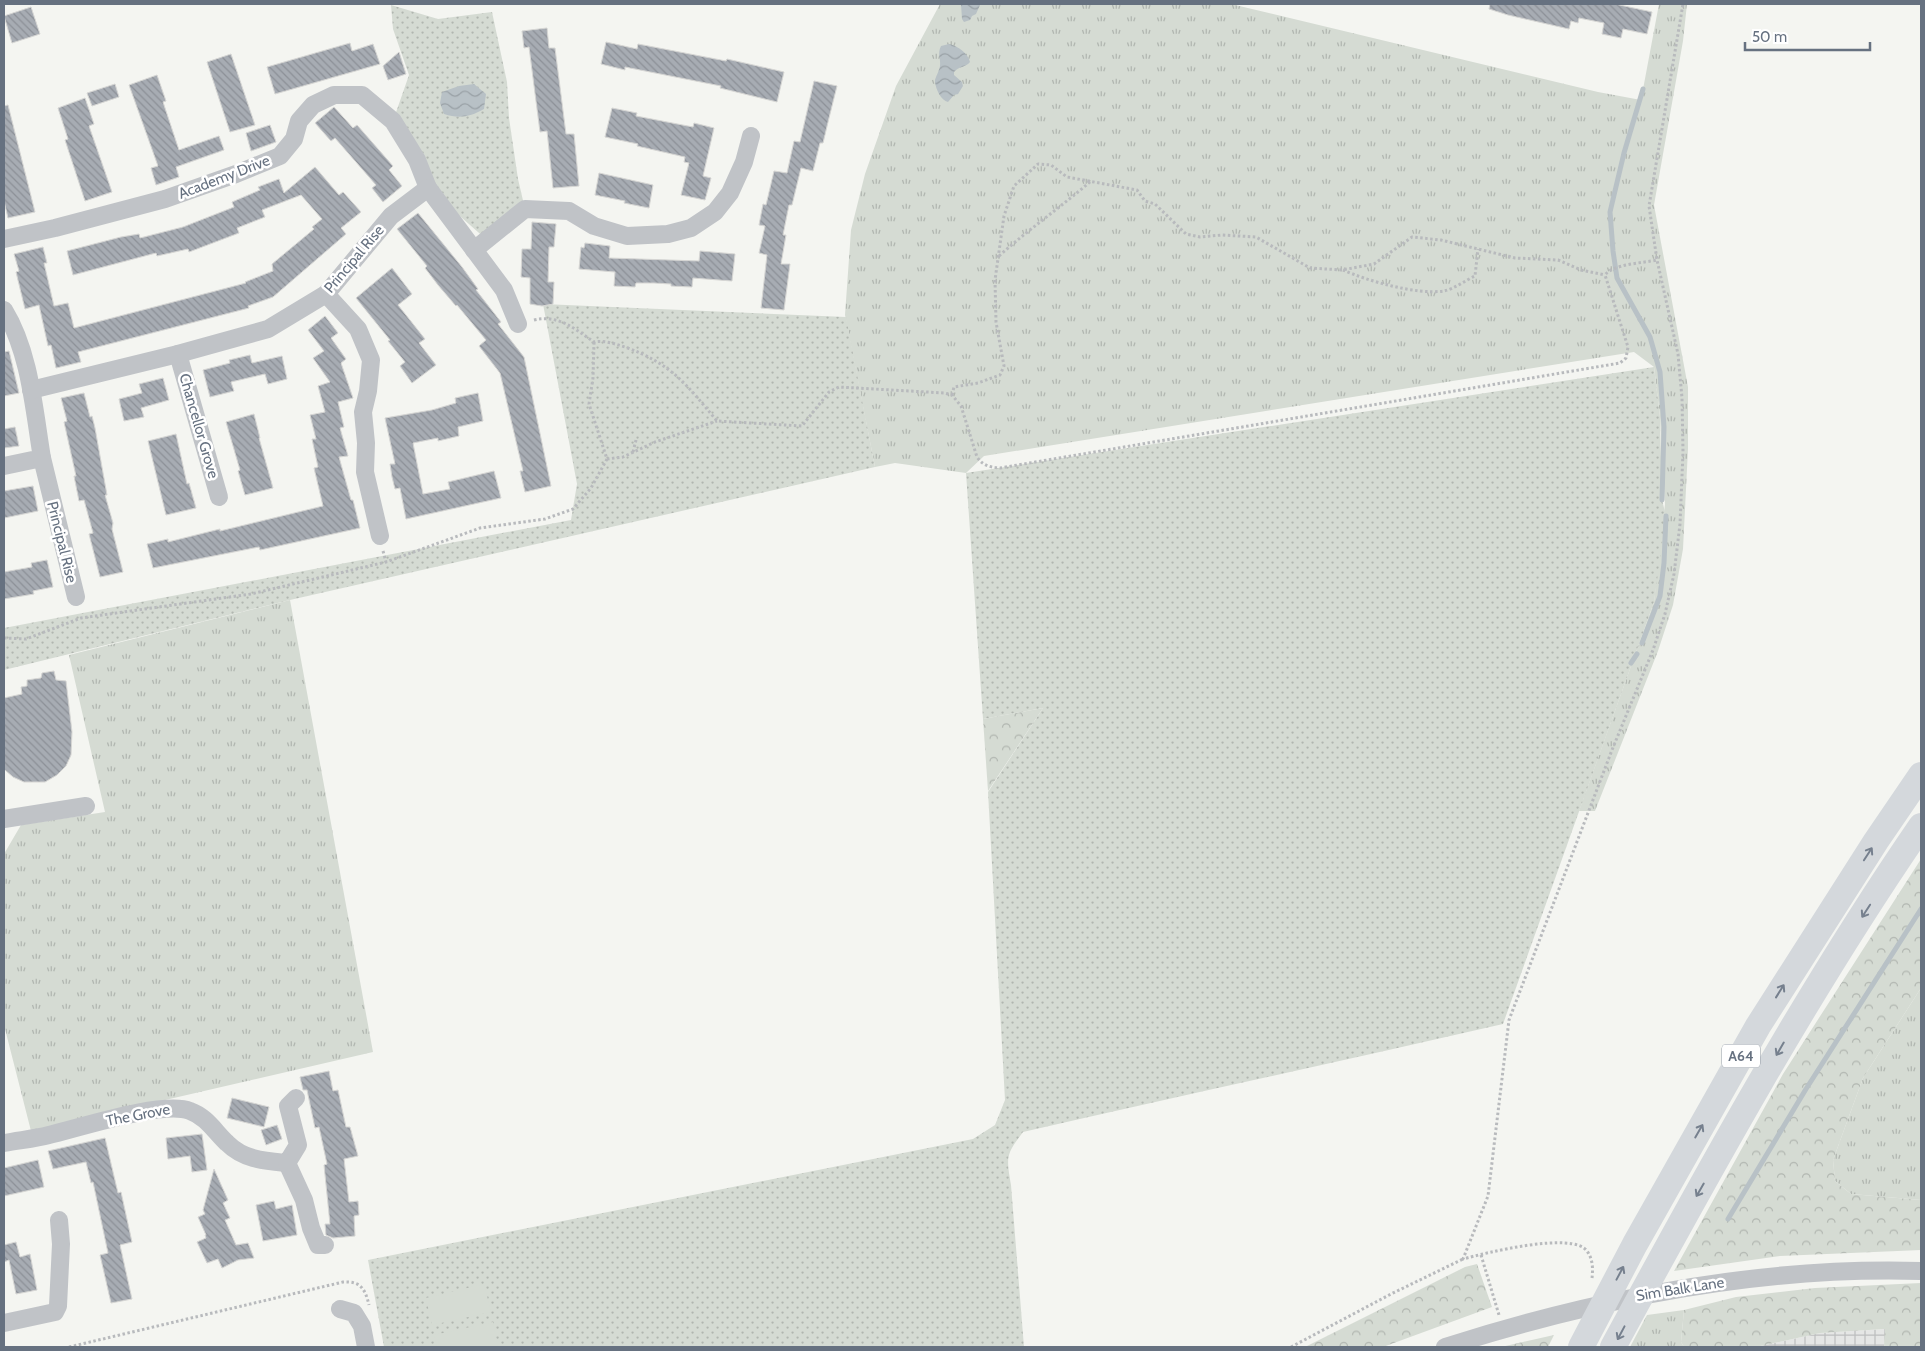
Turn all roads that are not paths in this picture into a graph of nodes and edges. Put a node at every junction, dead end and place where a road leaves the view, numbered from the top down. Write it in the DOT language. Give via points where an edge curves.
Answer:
graph roads {
  1 [pos="751,136"];
  2 [pos="428,188"];
  3 [pos="4,238"];
  4 [pos="474,250"];
  5 [pos="326,294"];
  6 [pos="4,310"];
  7 [pos="518,324"];
  8 [pos="11,342"];
  9 [pos="178,354"];
  10 [pos="31,390"];
  11 [pos="42,458"];
  12 [pos="4,466"];
  13 [pos="219,497"];
  14 [pos="380,536"];
  15 [pos="76,597"];
  16 [pos="1921,775"];
  17 [pos="86,806"];
  18 [pos="4,819"];
  19 [pos="1921,826"];
  20 [pos="296,1098"];
  21 [pos="4,1143"];
  22 [pos="287,1163"];
  23 [pos="59,1220"];
  24 [pos="325,1244"];
  25 [pos="1921,1271"];
  26 [pos="340,1309"];
  27 [pos="4,1323"];
  28 [pos="366,1347"];
  29 [pos="1444,1347"];
  30 [pos="1581,1347"];
  31 [pos="1614,1347"];
  1 -- 4 [label="street" via="730,193 715,212 691,228 668,234 627,236 594,226 569,211 525,209"];
  2 -- 3 [label="street, Academy Drive" via="417,160 393,122 362,95 334,95 313,105 299,121 294,139 280,156 165,199"];
  2 -- 4 [label="street"];
  2 -- 5 [label="street, Principal Rise" via="391,216"];
  4 -- 7 [label="street" via="504,290"];
  5 -- 9 [label="street, Principal Rise" via="268,329"];
  5 -- 14 [label="street" via="358,329 371,360 363,412 365,472"];
  6 -- 8 [label="street, Principal Rise" via="11,322"];
  8 -- 10 [label="street, Principal Rise"];
  9 -- 10 [label="street, Principal Rise"];
  9 -- 13 [label="street, Chancellor Grove"];
  10 -- 11 [label="street, Principal Rise"];
  11 -- 12 [label="street"];
  11 -- 15 [label="street, Principal Rise"];
  30 -- 16 [label="highway, A64, one-way" via="1634,1244 1758,1026"];
  17 -- 18 [label="street"];
  19 -- 31 [label="highway, A64, one-way" via="1782,1047"];
  20 -- 22 [label="street" via="288,1106 298,1145"];
  21 -- 22 [label="street, The Grove" via="47,1136 147,1111 177,1108 190,1110 201,1117 228,1144 248,1157"];
  22 -- 24 [label="street" via="308,1211 315,1239 318,1245"];
  23 -- 27 [label="street" via="58,1306 54,1312"];
  25 -- 29 [label="street, Sim Balk Lane" via="1815,1273 1716,1282 1624,1298"];
  26 -- 28 [label="street" via="354,1313 362,1326"];
}
